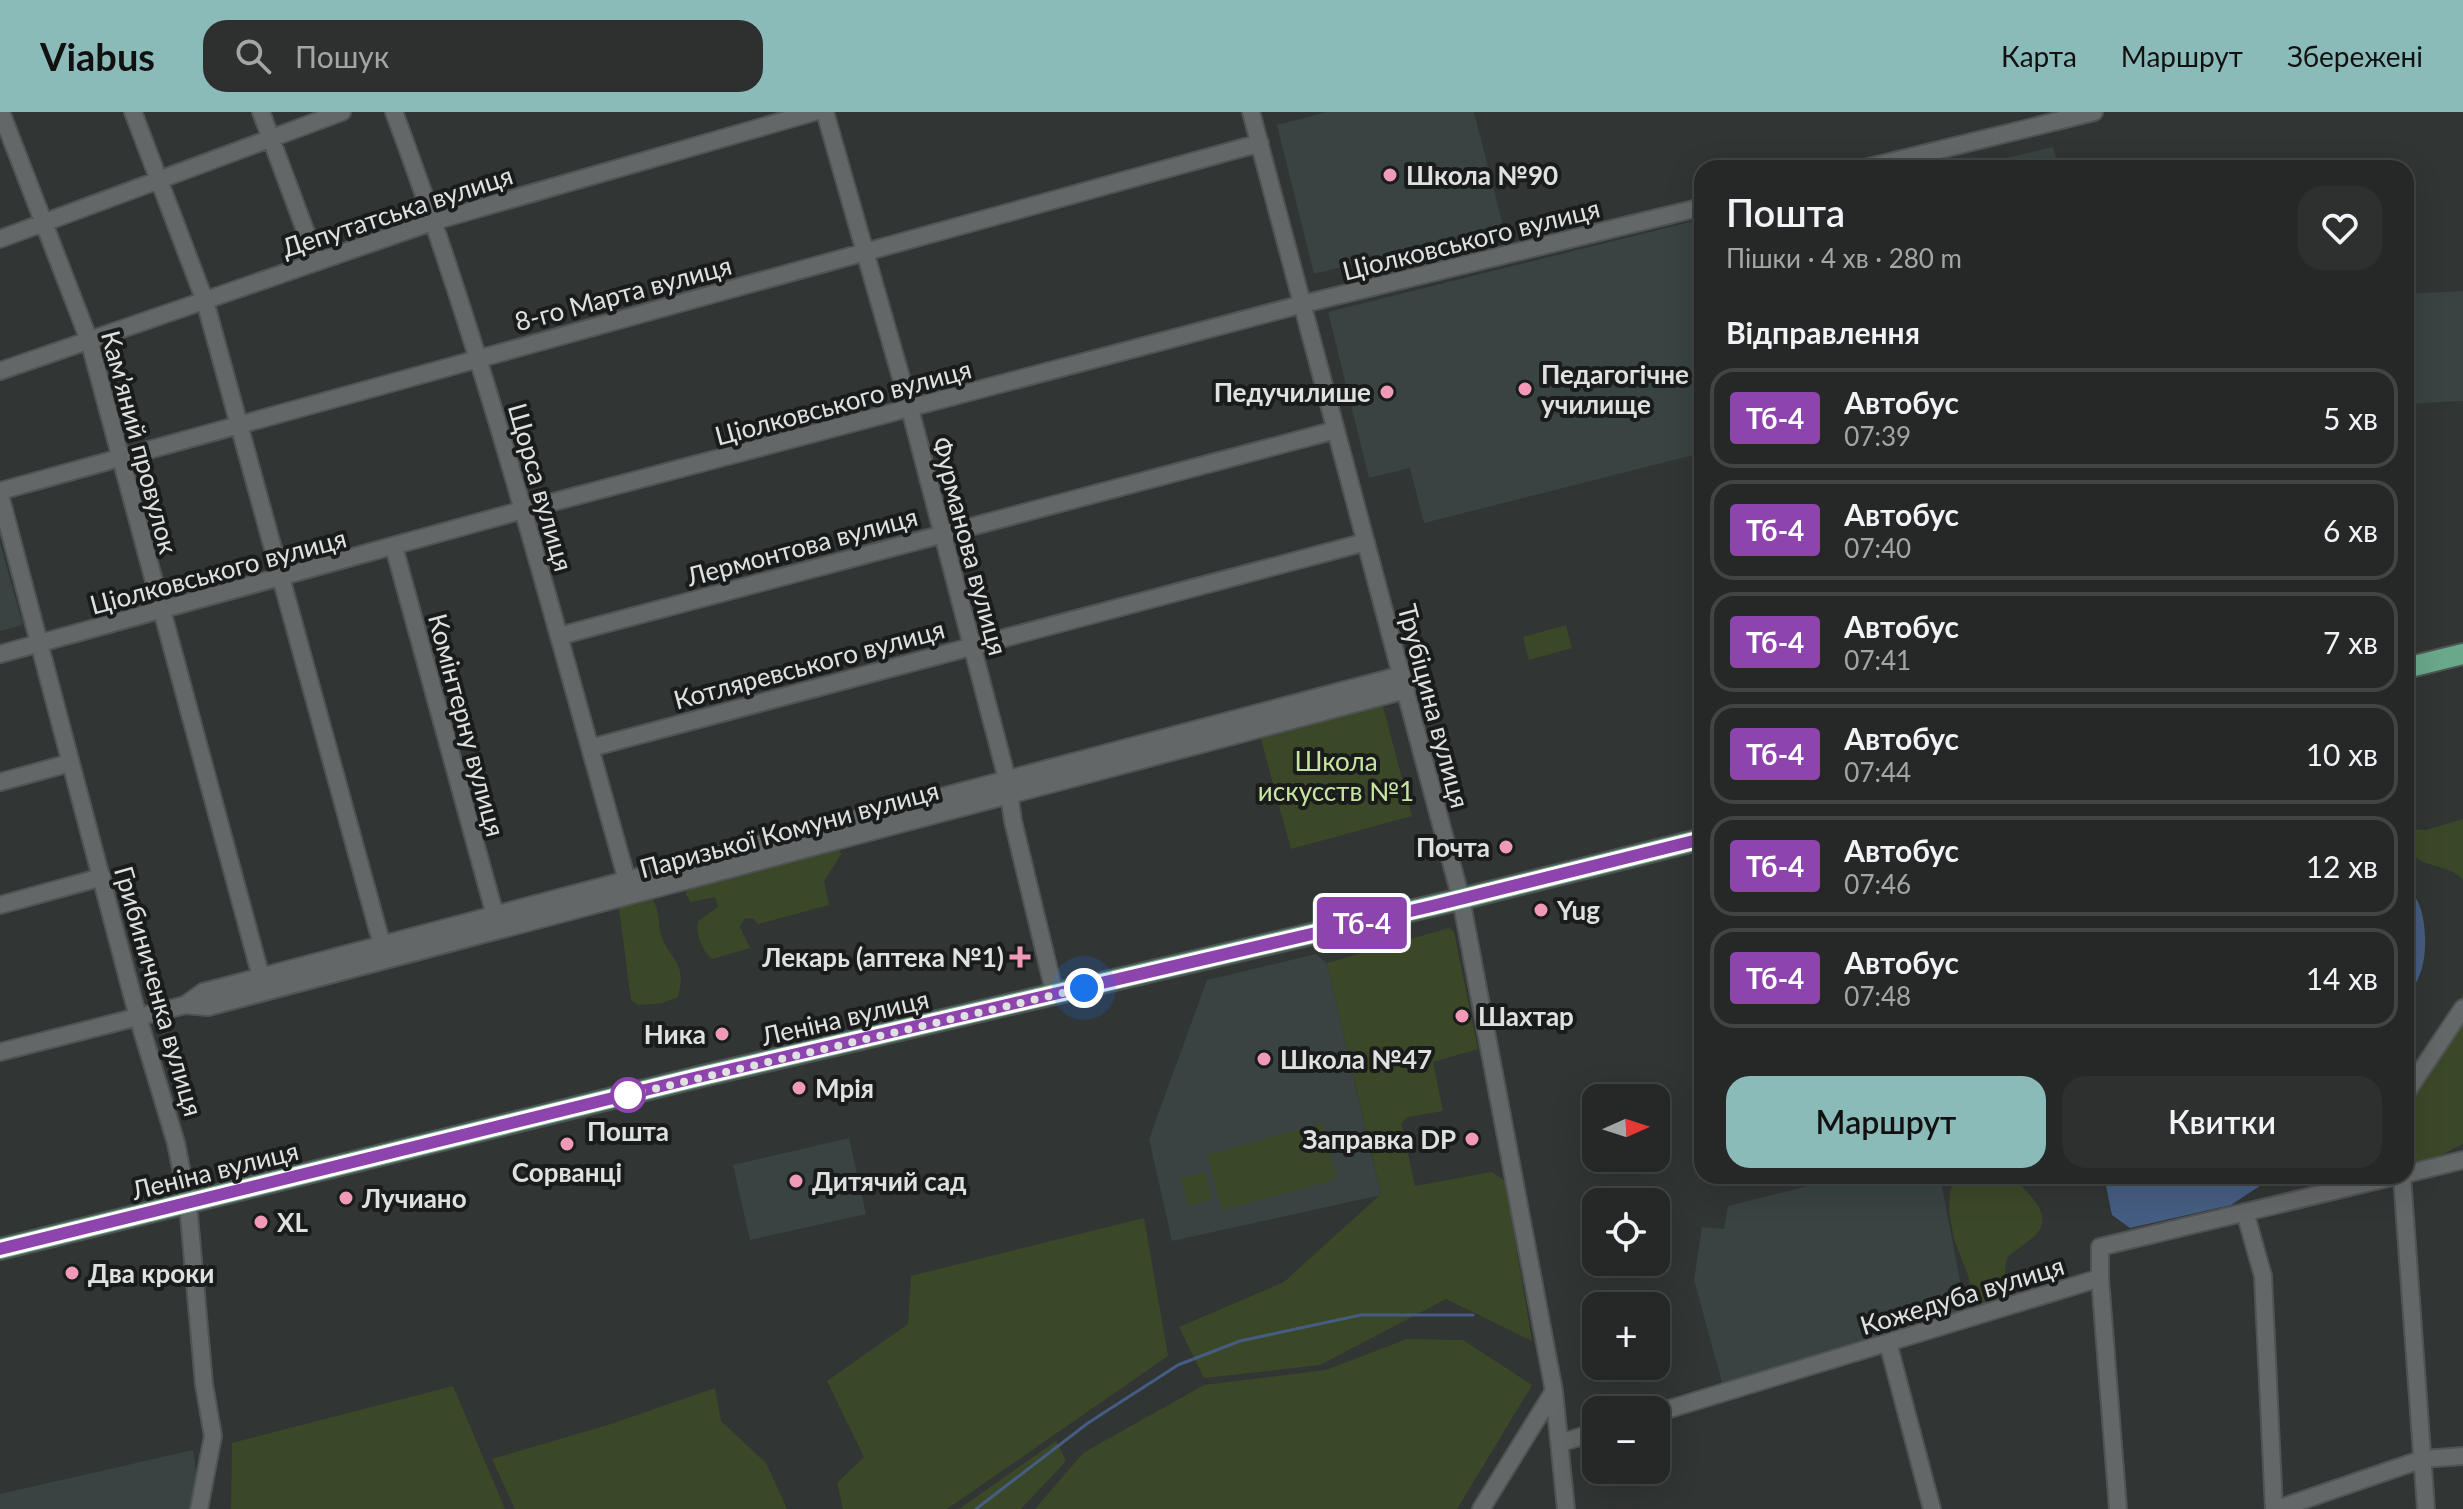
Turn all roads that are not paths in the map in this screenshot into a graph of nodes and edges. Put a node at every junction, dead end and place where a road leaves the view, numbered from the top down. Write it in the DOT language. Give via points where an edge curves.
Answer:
graph roads {
  1 [pos="1,112"];
  2 [pos="133,112"];
  3 [pos="261,112"];
  4 [pos="342,112"];
  5 [pos="394,112"];
  6 [pos="814,112"];
  7 [pos="825,112"];
  8 [pos="1251,112"];
  9 [pos="2094,112"];
  10 [pos="271,138"];
  11 [pos="1260,143"];
  12 [pos="1898,160"];
  13 [pos="159,180"];
  14 [pos="1694,209"];
  15 [pos="435,221"];
  16 [pos="45,222"];
  17 [pos="0,239"];
  18 [pos="866,252"];
  19 [pos="317,262"];
  20 [pos="205,301"];
  21 [pos="1303,304"];
  22 [pos="89,340"];
  23 [pos="479,358"];
  24 [pos="0,371"];
  25 [pos="910,409"];
  26 [pos="239,425"];
  27 [pos="1336,430"];
  28 [pos="120,458"];
  29 [pos="0,493"];
  30 [pos="523,510"];
  31 [pos="941,533"];
  32 [pos="1366,542"];
  33 [pos="394,547"];
  34 [pos="282,579"];
  35 [pos="162,611"];
  36 [pos="559,636"];
  37 [pos="38,644"];
  38 [pos="971,645"];
  39 [pos="0,654"];
  40 [pos="2463,654"];
  41 [pos="2414,666"];
  42 [pos="1404,683"];
  43 [pos="590,748"];
  44 [pos="70,763"];
  45 [pos="0,782"];
  46 [pos="1008,787"];
  47 [pos="1694,841"];
  48 [pos="102,877"];
  49 [pos="627,880"];
  50 [pos="1461,899"];
  51 [pos="0,905"];
  52 [pos="495,915"];
  53 [pos="382,945"];
  54 [pos="261,977"];
  55 [pos="1055,995"];
  56 [pos="185,1005"];
  57 [pos="2463,1008"];
  58 [pos="138,1017"];
  59 [pos="0,1052"];
  60 [pos="2414,1081"];
  61 [pos="2463,1160"];
  62 [pos="2414,1172"];
  63 [pos="2341,1184"];
  64 [pos="2402,1184"];
  65 [pos="188,1204"];
  66 [pos="2245,1212"];
  67 [pos="0,1249"];
  68 [pos="2100,1278"];
  69 [pos="1888,1343"];
  70 [pos="1554,1391"];
  71 [pos="1670,1409"];
  72 [pos="1582,1436"];
  73 [pos="1560,1443"];
  74 [pos="2463,1456"];
  75 [pos="2423,1459"];
  76 [pos="199,1509"];
  77 [pos="1481,1509"];
  78 [pos="1566,1509"];
  79 [pos="1932,1509"];
  80 [pos="2118,1509"];
  81 [pos="2276,1509"];
  82 [pos="2426,1509"];
  1 -- 16 [label="street, Кам’яний провулок"];
  2 -- 13 [label="street"];
  3 -- 10 [label="street"];
  4 -- 10 [label="street"];
  5 -- 15 [label="street, Щорса вулиця"];
  6 -- 15 [label="street, Депутатська вулиця"];
  7 -- 18 [label="street, Фурманова вулиця"];
  8 -- 11 [label="street, Трубіцина вулиця"];
  9 -- 12 [label="street"];
  10 -- 13 [label="street"];
  10 -- 19 [label="street"];
  11 -- 18 [label="street, 8-го Марта вулиця"];
  11 -- 21 [label="street, Трубіцина вулиця"];
  13 -- 16 [label="street"];
  13 -- 20 [label="street"];
  14 -- 21 [label="street, Ціолковського вулиця"];
  15 -- 19 [label="street, Депутатська вулиця"];
  15 -- 23 [label="street, Щорса вулиця"];
  16 -- 17 [label="street"];
  16 -- 22 [label="street, Кам’яний провулок"];
  18 -- 23 [label="street, 8-го Марта вулиця"];
  18 -- 25 [label="street, Фурманова вулиця"];
  19 -- 20 [label="street, Депутатська вулиця"];
  20 -- 22 [label="street, Депутатська вулиця"];
  20 -- 26 [label="street"];
  21 -- 25 [label="street, Ціолковського вулиця"];
  21 -- 27 [label="street, Трубіцина вулиця"];
  22 -- 24 [label="street, Депутатська вулиця"];
  22 -- 28 [label="street, Кам’яний провулок"];
  23 -- 26 [label="street, 8-го Марта вулиця"];
  23 -- 30 [label="street, Щорса вулиця"];
  25 -- 30 [label="street, Ціолковського вулиця"];
  25 -- 31 [label="street, Фурманова вулиця"];
  26 -- 28 [label="street, 8-го Марта вулиця"];
  26 -- 34 [label="street"];
  27 -- 31 [label="street, Лермонтова вулиця"];
  27 -- 32 [label="street, Трубіцина вулиця"];
  28 -- 29 [label="street, 8-го Марта вулиця"];
  28 -- 35 [label="street, Кам’яний провулок"];
  29 -- 37 [label="street, Грибиниченка вулиця"];
  30 -- 33 [label="street, Ціолковського вулиця"];
  30 -- 36 [label="street, Щорса вулиця"];
  31 -- 36 [label="street, Лермонтова вулиця"];
  31 -- 38 [label="street, Фурманова вулиця"];
  32 -- 38 [label="street, Котляревського вулиця"];
  32 -- 42 [label="street, Трубіцина вулиця"];
  33 -- 34 [label="street, Ціолковського вулиця"];
  33 -- 52 [label="street, Комінтерну вулиця"];
  34 -- 35 [label="street, Ціолковського вулиця"];
  34 -- 53 [label="street"];
  35 -- 37 [label="street, Ціолковського вулиця"];
  35 -- 54 [label="street, Кам’яний провулок"];
  36 -- 43 [label="street, Щорса вулиця"];
  37 -- 39 [label="street, Ціолковського вулиця"];
  37 -- 44 [label="street, Грибиниченка вулиця"];
  38 -- 43 [label="street, Котляревського вулиця"];
  38 -- 46 [label="street, Фурманова вулиця"];
  40 -- 41 [label="main road"];
  42 -- 46 [label="street, Паризької Комуни вулиця"];
  42 -- 50 [label="street, Трубіцина вулиця"];
  43 -- 49 [label="street, Щорса вулиця"];
  44 -- 45 [label="street"];
  44 -- 48 [label="street, Грибиниченка вулиця"];
  46 -- 49 [label="street, Паризької Комуни вулиця"];
  46 -- 55 [label="street, Фурманова вулиця"];
  46 -- 56 [label="street, Паризької Комуни вулиця" via="208,1007"];
  47 -- 50 [label="main road, Леніна вулиця"];
  48 -- 51 [label="street"];
  48 -- 58 [label="street, Грибиниченка вулиця"];
  49 -- 52 [label="street, Паризької Комуни вулиця"];
  50 -- 55 [label="main road, Леніна вулиця"];
  50 -- 70 [label="street, Трубіцина вулиця"];
  52 -- 53 [label="street, Паризької Комуни вулиця"];
  53 -- 54 [label="street, Паризької Комуни вулиця"];
  54 -- 56 [label="street, Паризької Комуни вулиця" via="203,992"];
  55 -- 65 [label="main road, Леніна вулиця"];
  56 -- 58 [label="street, Паризької Комуни вулиця"];
  57 -- 60 [label="street"];
  58 -- 59 [label="street, Паризької Комуни вулиця"];
  58 -- 65 [label="street, Грибиниченка вулиця" via="176,1143"];
  61 -- 62 [label="street, Кожедуба вулиця"];
  63 -- 66 [label="street, Кожедуба вулиця"];
  64 -- 75 [label="street"];
  65 -- 67 [label="main road, Леніна вулиця"];
  65 -- 76 [label="street, Грибиниченка вулиця" via="213,1436"];
  66 -- 68 [label="street, Кожедуба вулиця" via="2100,1247"];
  66 -- 81 [label="street" via="2263,1276"];
  68 -- 69 [label="street, Кожедуба вулиця"];
  68 -- 80 [label="street"];
  69 -- 71 [label="street, Кожедуба вулиця"];
  69 -- 79 [label="street"];
  70 -- 73 [label="street, Трубіцина вулиця"];
  70 -- 77 [label="street"];
  72 -- 73 [label="street"];
  73 -- 78 [label="street, Трубіцина вулиця"];
  74 -- 75 [label="street"];
  75 -- 81 [label="street"];
  75 -- 82 [label="street"];
}
